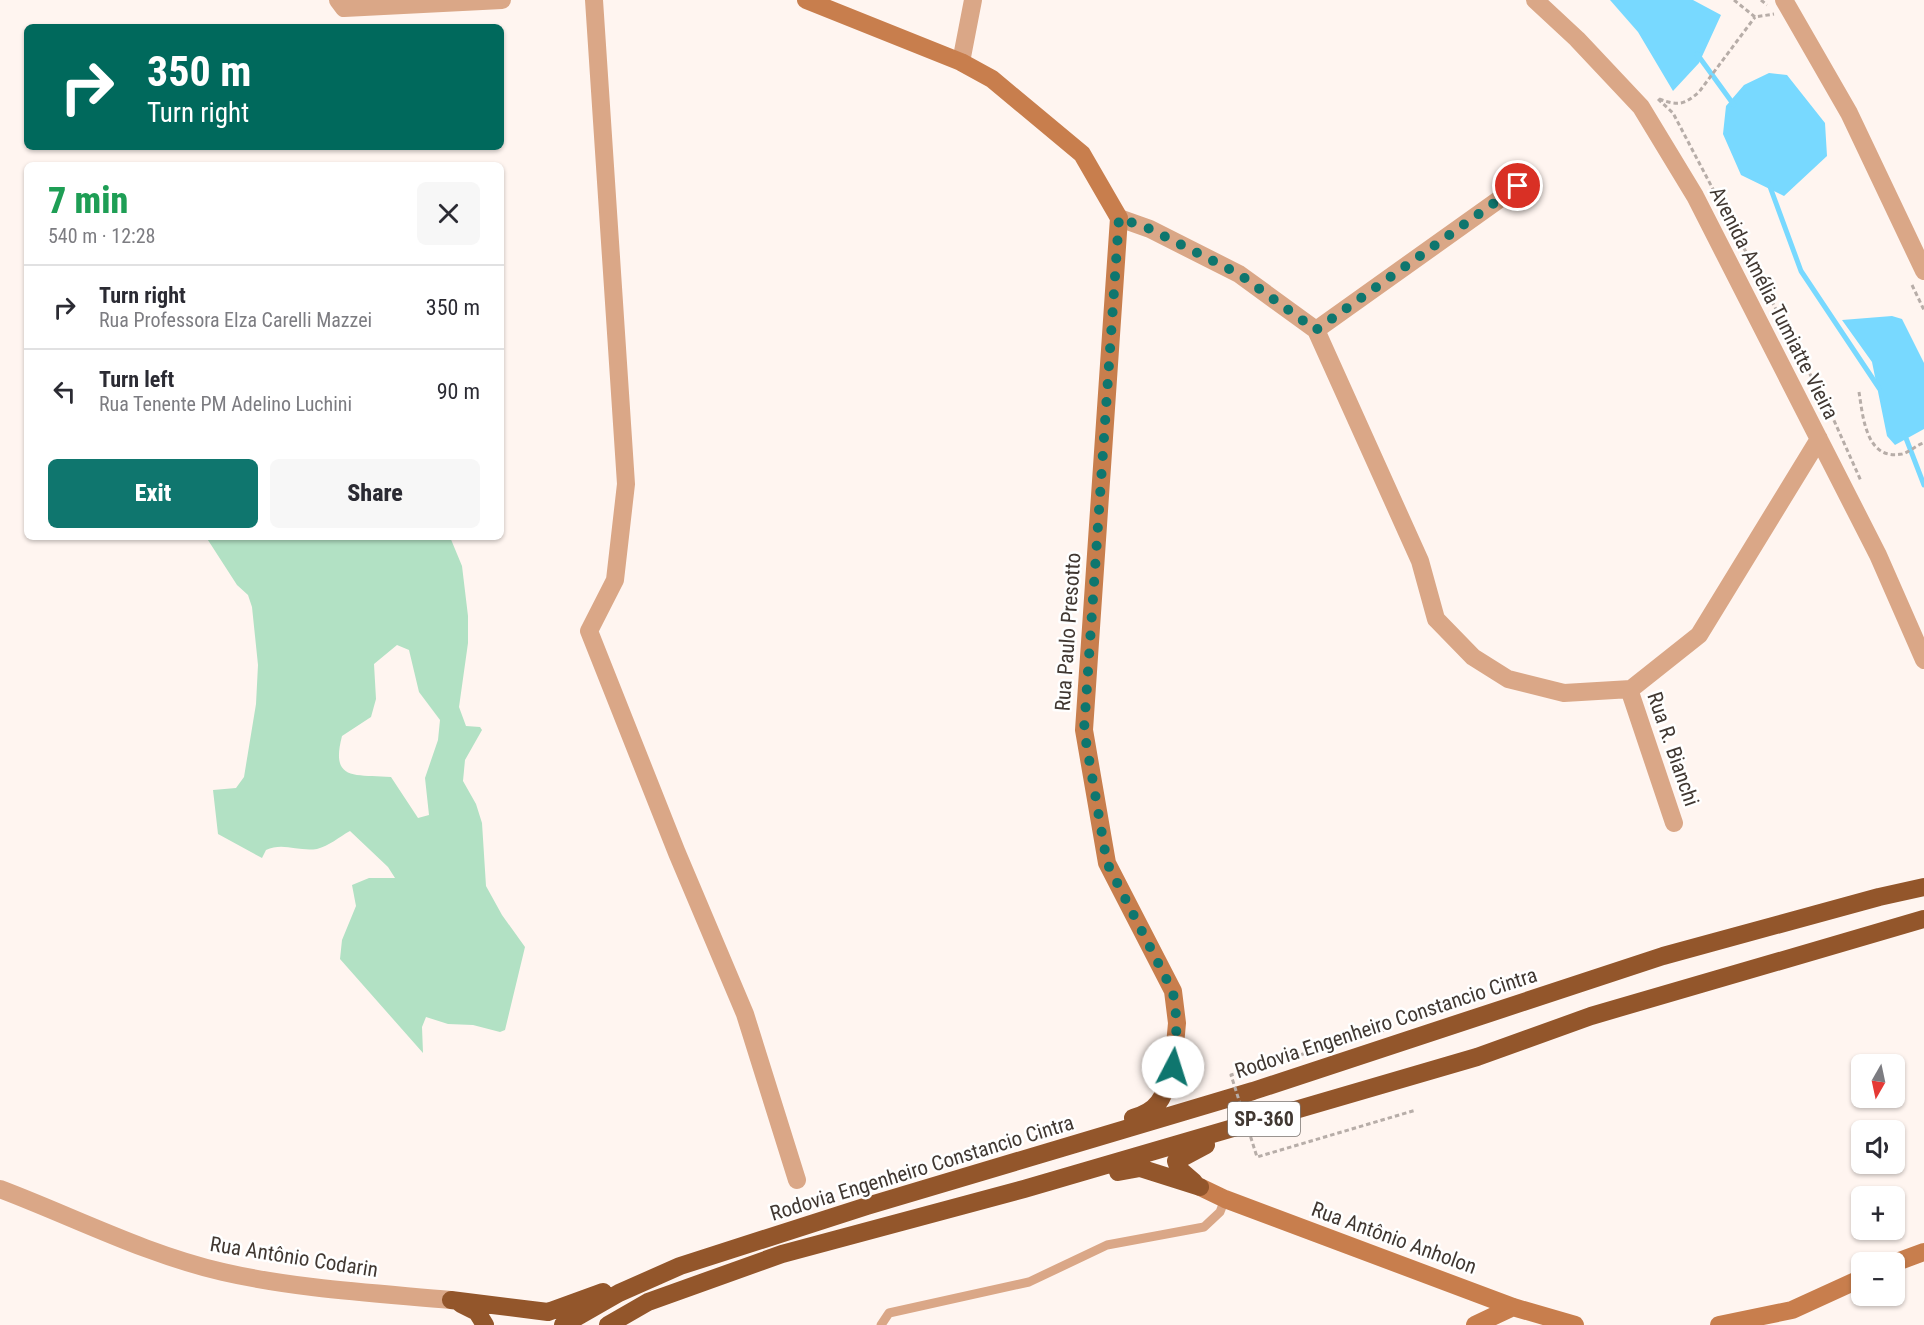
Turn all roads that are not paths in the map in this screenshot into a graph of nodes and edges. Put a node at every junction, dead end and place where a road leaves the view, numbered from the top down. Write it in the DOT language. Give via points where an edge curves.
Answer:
graph roads {
  1 [pos="338,0"];
  2 [pos="502,0"];
  3 [pos="594,0"];
  4 [pos="806,0"];
  5 [pos="973,0"];
  6 [pos="1535,0"];
  7 [pos="1780,7"];
  8 [pos="961,62"];
  9 [pos="1518,186"];
  10 [pos="1119,218"];
  11 [pos="1924,271"];
  12 [pos="1316,330"];
  13 [pos="1819,439"];
  14 [pos="1924,660"];
  15 [pos="1629,689"];
  16 [pos="1674,823"];
  17 [pos="1924,887"];
  18 [pos="1924,919"];
  19 [pos="1173,1067"];
  20 [pos="1253,1091"];
  21 [pos="1260,1120"];
  22 [pos="1042,1155"];
  23 [pos="796,1180"];
  24 [pos="1200,1187"];
  25 [pos="0,1189"];
  26 [pos="1024,1189"];
  27 [pos="1225,1199"];
  28 [pos="1924,1252"];
  29 [pos="1905,1259"];
  30 [pos="680,1266"];
  31 [pos="1851,1283"];
  32 [pos="450,1300"];
  33 [pos="1513,1306"];
  34 [pos="485,1325"];
  35 [pos="562,1325"];
  36 [pos="608,1325"];
  37 [pos="881,1325"];
  38 [pos="1475,1325"];
  39 [pos="1575,1325"];
  40 [pos="1719,1325"];
  1 -- 2 [label="street" via="344,8"];
  3 -- 23 [label="street" via="626,484 615,580 589,632 745,1014"];
  4 -- 8 [label="street"];
  5 -- 8 [label="street"];
  6 -- 13 [label="street, Avenida Amélia Tumiatte Vieira" via="1641,107 1695,196"];
  7 -- 11 [label="street" via="1850,113"];
  8 -- 10 [label="street" via="992,79 1082,154"];
  9 -- 12 [label="street"];
  10 -- 12 [label="street" via="1150,229 1239,274"];
  10 -- 19 [label="street, Rua Paulo Presotto" via="1084,730 1107,863 1173,992 1177,1023"];
  12 -- 15 [label="street" via="1420,561 1436,619 1473,657 1508,679 1564,693"];
  13 -- 14 [label="street, Avenida Amélia Tumiatte Vieira" via="1878,555"];
  13 -- 15 [label="street" via="1699,635"];
  15 -- 16 [label="street, Rua R. Bianchi"];
  17 -- 20 [label="highway, Rodovia Engenheiro Constancio Cintra / SP-360" via="1663,956"];
  18 -- 21 [label="highway, Rodovia Engenheiro Constancio Cintra / SP-360" via="1592,1016 1477,1056"];
  19 -- 20 [label="highway" via="1171,1097 1179,1107"];
  19 -- 22 [label="highway" via="1164,1095 1150,1113 1120,1121"];
  20 -- 22 [label="highway, Rodovia Engenheiro Constancio Cintra / SP-360"];
  21 -- 24 [label="highway" via="1176,1161 1179,1169"];
  21 -- 26 [label="highway, Rodovia Engenheiro Constancio Cintra / SP-360"];
  22 -- 30 [label="highway, Rodovia Engenheiro Constancio Cintra / SP-360"];
  24 -- 26 [label="highway" via="1140,1168"];
  24 -- 27 [label="street, Rua Antônio Anholon"];
  25 -- 32 [label="street, Rua Antônio Codarin" via="129,1244 223,1272 307,1286"];
  26 -- 36 [label="highway, Rodovia Engenheiro Constancio Cintra / SP-360" via="782,1254 648,1302"];
  27 -- 33 [label="street, Rua Antônio Anholon"];
  27 -- 37 [label="lane" via="1220,1212 1204,1227 1107,1245 1029,1282 889,1313"];
  28 -- 29 [label="street"];
  30 -- 32 [label="highway" via="548,1312"];
  30 -- 35 [label="highway, Rodovia Engenheiro Constancio Cintra / SP-360" via="619,1293"];
  31 -- 40 [label="street" via="1792,1310"];
  32 -- 34 [label="highway" via="477,1312"];
  33 -- 38 [label="street"];
  33 -- 39 [label="street, Rua Antônio Anholon"];
}
